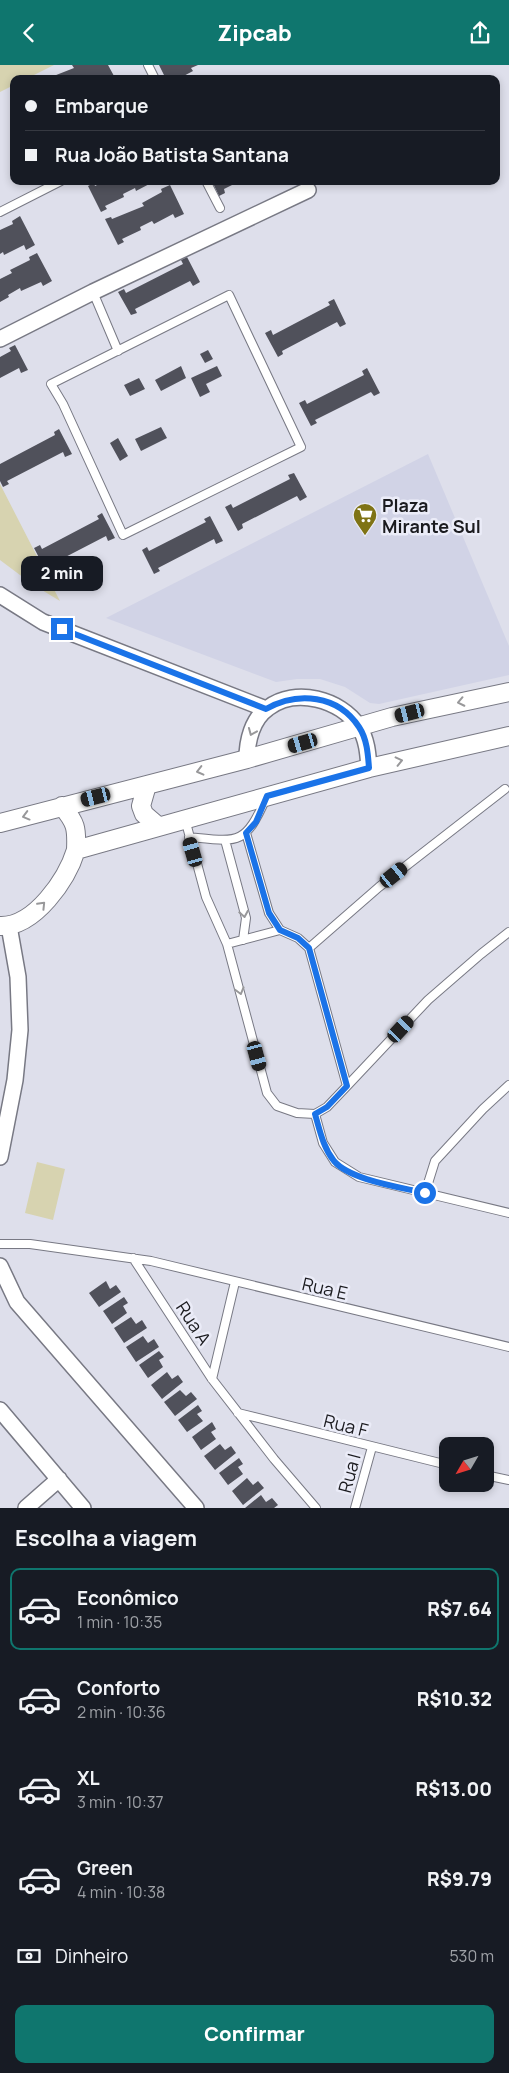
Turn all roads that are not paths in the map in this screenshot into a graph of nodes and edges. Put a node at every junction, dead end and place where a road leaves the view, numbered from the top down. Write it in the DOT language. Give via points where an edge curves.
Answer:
graph roads {
  1 [pos="53,185"];
  2 [pos="208,185"];
  3 [pos="308,189"];
  4 [pos="220,208"];
  5 [pos="0,212"];
  6 [pos="93,292"];
  7 [pos="0,339"];
  8 [pos="118,351"];
  9 [pos="0,595"];
  10 [pos="509,692"];
  11 [pos="266,709"];
  12 [pos="359,727"];
  13 [pos="509,736"];
  14 [pos="247,759"];
  15 [pos="369,768"];
  16 [pos="147,785"];
  17 [pos="505,789"];
  18 [pos="267,796"];
  19 [pos="62,806"];
  20 [pos="185,819"];
  21 [pos="0,823"];
  22 [pos="158,826"];
  23 [pos="246,833"];
  24 [pos="188,837"];
  25 [pos="225,840"];
  26 [pos="76,849"];
  27 [pos="4,926"];
  28 [pos="280,930"];
  29 [pos="509,932"];
  30 [pos="244,940"];
  31 [pos="227,945"];
  32 [pos="309,948"];
  33 [pos="509,1085"];
  34 [pos="347,1086"];
  35 [pos="315,1114"];
  36 [pos="0,1157"];
  37 [pos="425,1193"];
  38 [pos="509,1213"];
  39 [pos="0,1244"];
  40 [pos="133,1257"];
  41 [pos="0,1268"];
  42 [pos="235,1282"];
  43 [pos="509,1347"];
  44 [pos="212,1379"];
  45 [pos="0,1410"];
  46 [pos="238,1413"];
  47 [pos="372,1447"];
  48 [pos="439,1463"];
  49 [pos="494,1477"];
  50 [pos="59,1479"];
  51 [pos="509,1481"];
  52 [pos="26,1508"];
  53 [pos="83,1508"];
  54 [pos="196,1508"];
  55 [pos="316,1508"];
  56 [pos="355,1508"];
  1 -- 5 [label="lane"];
  2 -- 4 [label="lane"];
  3 -- 6 [label="street"];
  6 -- 7 [label="street"];
  6 -- 8 [label="lane"];
  8 -- 8 [label="lane" via="50,384 63,404 123,535 301,447 229,295"];
  9 -- 11 [label="street" via="43,623"];
  10 -- 12 [label="street, one-way" via="429,708"];
  11 -- 12 [label="street" via="281,700 306,698 326,701 345,711"];
  11 -- 14 [label="street, one-way" via="253,728 247,745"];
  12 -- 14 [label="street"];
  12 -- 15 [label="street" via="367,748"];
  15 -- 13 [label="street, one-way"];
  14 -- 16 [label="street, one-way"];
  15 -- 18 [label="street"];
  16 -- 19 [label="street"];
  16 -- 22 [label="street" via="141,806 144,814"];
  17 -- 32 [label="lane" via="394,875"];
  18 -- 20 [label="street"];
  18 -- 23 [label="lane" via="256,822"];
  19 -- 21 [label="street, one-way"];
  19 -- 26 [label="street" via="74,819"];
  20 -- 22 [label="street"];
  20 -- 24 [label="lane"];
  22 -- 26 [label="street"];
  23 -- 25 [label="lane"];
  23 -- 28 [label="lane" via="269,913"];
  24 -- 25 [label="lane"];
  24 -- 31 [label="lane" via="206,897"];
  25 -- 30 [label="lane, one-way" via="246,918"];
  27 -- 26 [label="street, one-way" via="37,911 56,890"];
  27 -- 36 [label="street" via="18,977 20,1030 15,1080"];
  28 -- 30 [label="lane"];
  28 -- 32 [label="lane" via="298,938"];
  29 -- 34 [label="lane" via="428,1000"];
  30 -- 31 [label="lane"];
  31 -- 35 [label="lane, one-way" via="267,1093 277,1106 297,1113"];
  32 -- 34 [label="lane"];
  33 -- 37 [label="lane" via="435,1161"];
  34 -- 35 [label="lane" via="327,1107"];
  35 -- 37 [label="lane" via="323,1143 335,1162 359,1177"];
  37 -- 38 [label="lane"];
  39 -- 40 [label="lane" via="30,1243"];
  40 -- 42 [label="lane, Rua E"];
  40 -- 44 [label="lane, Rua A"];
  41 -- 54 [label="street" via="17,1302"];
  42 -- 43 [label="lane, Rua E"];
  42 -- 44 [label="lane"];
  44 -- 46 [label="lane, Rua A"];
  45 -- 50 [label="street"];
  46 -- 47 [label="lane, Rua F"];
  46 -- 55 [label="lane, Rua A"];
  47 -- 48 [label="lane, Rua F"];
  47 -- 56 [label="lane, Rua I"];
  49 -- 51 [label="lane"];
  50 -- 52 [label="street"];
  50 -- 53 [label="street"];
}
